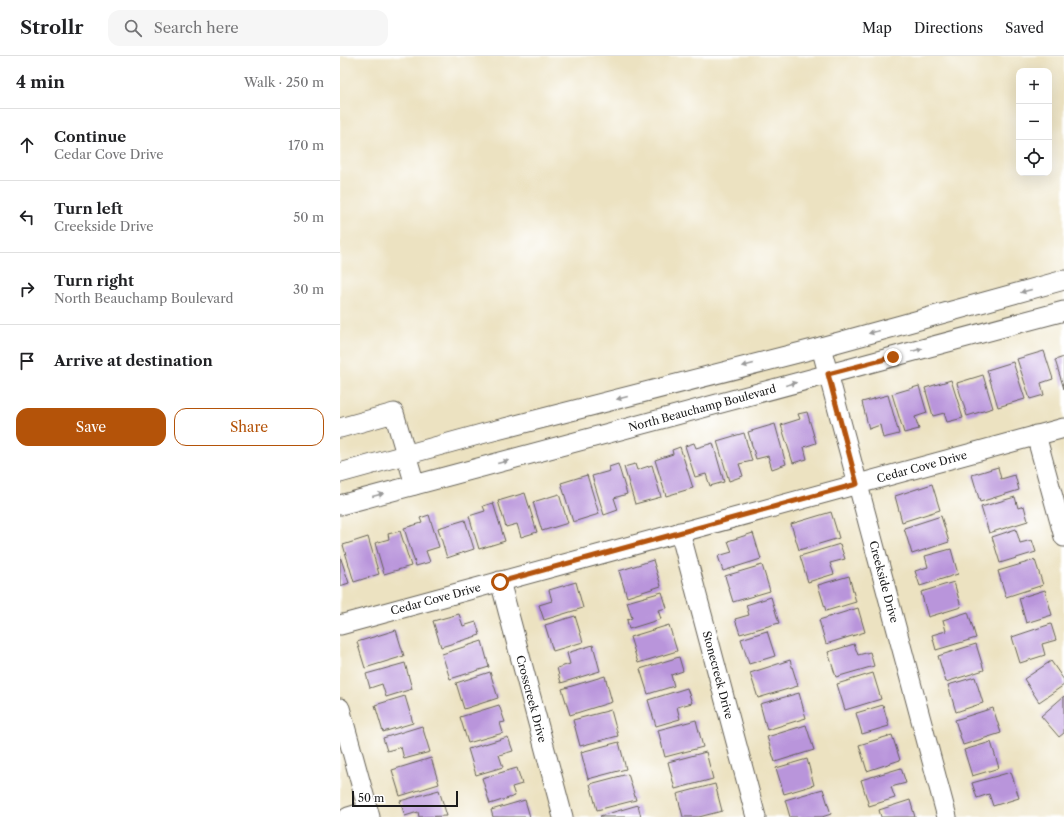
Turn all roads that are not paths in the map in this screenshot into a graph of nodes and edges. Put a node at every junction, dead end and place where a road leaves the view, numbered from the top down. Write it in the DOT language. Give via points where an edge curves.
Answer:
graph roads {
  1 [pos="1064,280"];
  2 [pos="1064,311"];
  3 [pos="821,347"];
  4 [pos="828,374"];
  5 [pos="340,428"];
  6 [pos="1064,428"];
  7 [pos="1036,435"];
  8 [pos="406,455"];
  9 [pos="340,473"];
  10 [pos="857,484"];
  11 [pos="415,486"];
  12 [pos="340,505"];
  13 [pos="680,532"];
  14 [pos="1064,537"];
  15 [pos="500,582"];
  16 [pos="340,625"];
  17 [pos="340,708"];
  18 [pos="369,814"];
  19 [pos="348,817"];
  20 [pos="564,817"];
  21 [pos="756,817"];
  22 [pos="947,817"];
  1 -- 3 [label="street, one-way"];
  4 -- 2 [label="street, North Beauchamp Boulevard, one-way"];
  3 -- 4 [label="street, Creekside Drive"];
  3 -- 8 [label="street, one-way"];
  4 -- 10 [label="street, Creekside Drive"];
  11 -- 4 [label="street, North Beauchamp Boulevard, one-way"];
  5 -- 8 [label="street" via="394,413"];
  6 -- 7 [label="street, Cedar Cove Drive"];
  7 -- 10 [label="street, Cedar Cove Drive"];
  7 -- 14 [label="street"];
  8 -- 9 [label="street"];
  8 -- 11 [label="street"];
  10 -- 13 [label="street, Cedar Cove Drive"];
  10 -- 22 [label="street, Creekside Drive"];
  12 -- 11 [label="street, North Beauchamp Boulevard, one-way"];
  13 -- 15 [label="street, Cedar Cove Drive"];
  13 -- 21 [label="street, Stonecreek Drive"];
  15 -- 16 [label="street, Cedar Cove Drive"];
  15 -- 20 [label="street, Crosscreek Drive"];
  17 -- 18 [label="street"];
  18 -- 19 [label="street"];
}
